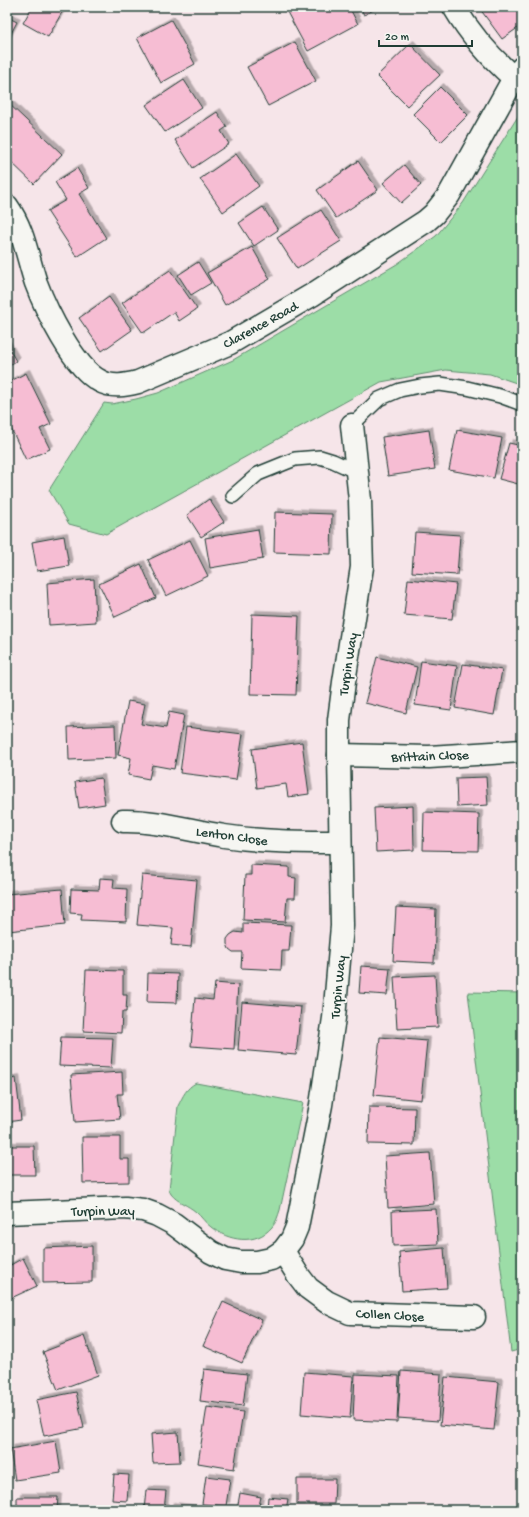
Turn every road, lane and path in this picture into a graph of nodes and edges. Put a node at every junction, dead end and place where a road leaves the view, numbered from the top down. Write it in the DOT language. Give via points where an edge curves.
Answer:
graph roads {
  1 [pos="454,7"];
  2 [pos="518,73"];
  3 [pos="7,206"];
  4 [pos="522,404"];
  5 [pos="352,425"];
  6 [pos="357,472"];
  7 [pos="233,496"];
  8 [pos="522,751"];
  9 [pos="338,755"];
  10 [pos="123,821"];
  11 [pos="340,842"];
  12 [pos="7,1213"];
  13 [pos="283,1251"];
  14 [pos="474,1317"];
  1 -- 2 [label="street" via="496,62"];
  2 -- 3 [label="street, Clarence Road" via="449,195 426,221 312,296 230,342 125,386 101,382 79,363 54,323 36,283 20,228"];
  4 -- 5 [label="lane" via="467,388 440,384 420,386 400,390 379,400"];
  5 -- 6 [label="street, Turpin Way"];
  6 -- 7 [label="lane" via="320,457 295,459 258,474"];
  6 -- 9 [label="street, Turpin Way" via="362,567 339,720"];
  8 -- 9 [label="street, Brittain Close" via="429,758"];
  9 -- 11 [label="street, Turpin Way"];
  10 -- 11 [label="street, Lenton Close" via="138,820 265,841"];
  11 -- 13 [label="street, Turpin Way" via="342,926 334,1018 301,1210 292,1240"];
  12 -- 13 [label="street, Turpin Way" via="125,1208 143,1210 174,1224 211,1252 225,1259 257,1262 272,1259"];
  13 -- 14 [label="street, Collen Close" via="308,1288 327,1302 350,1313"];
}
